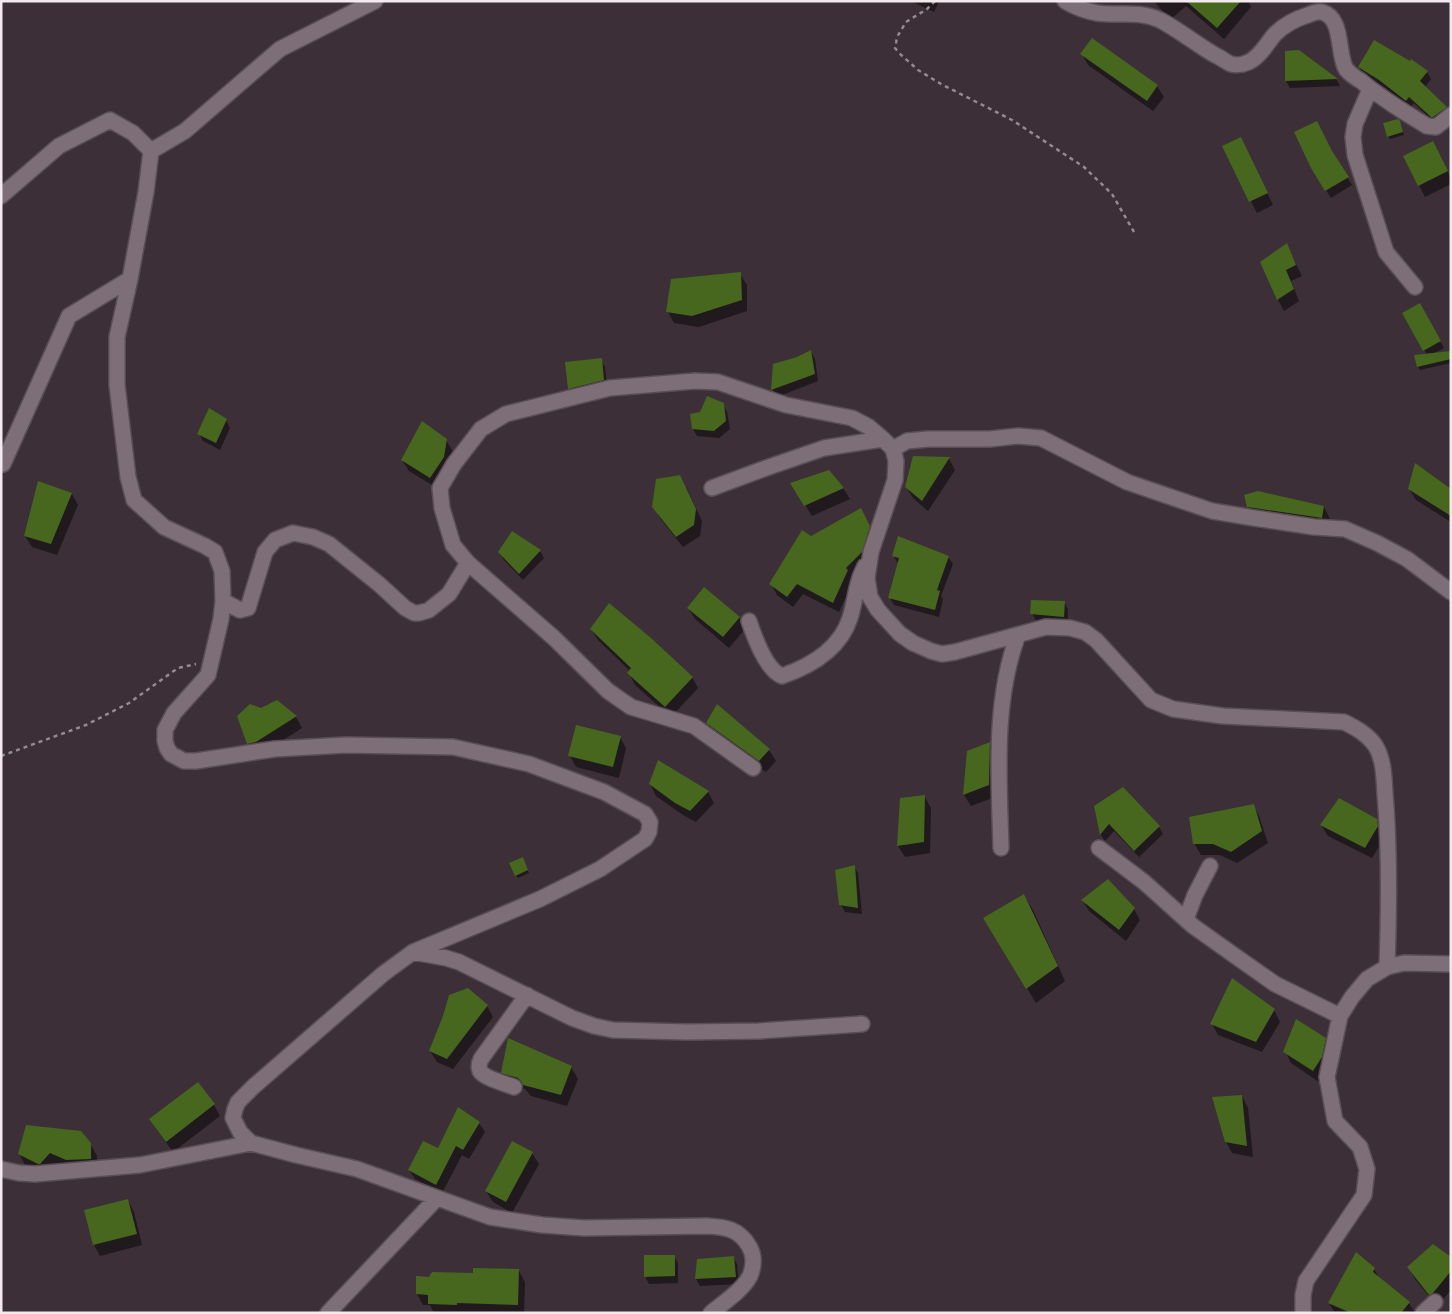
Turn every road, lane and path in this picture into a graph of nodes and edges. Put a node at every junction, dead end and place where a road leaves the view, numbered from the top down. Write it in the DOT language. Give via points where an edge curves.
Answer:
graph roads {
  1 [pos="375,1"];
  2 [pos="935,1"];
  3 [pos="1065,1"];
  4 [pos="1370,89"];
  5 [pos="1451,115"];
  6 [pos="151,151"];
  7 [pos="1,196"];
  8 [pos="1134,232"];
  9 [pos="130,279"];
  10 [pos="1415,287"];
  11 [pos="888,444"];
  12 [pos="3,464"];
  13 [pos="712,488"];
  14 [pos="871,552"];
  15 [pos="468,564"];
  16 [pos="1451,592"];
  17 [pos="222,601"];
  18 [pos="749,620"];
  19 [pos="1018,635"];
  20 [pos="212,660"];
  21 [pos="1,756"];
  22 [pos="753,768"];
  23 [pos="1001,848"];
  24 [pos="1099,848"];
  25 [pos="1210,866"];
  26 [pos="1186,919"];
  27 [pos="413,952"];
  28 [pos="1451,964"];
  29 [pos="1387,967"];
  30 [pos="527,996"];
  31 [pos="1340,1016"];
  32 [pos="862,1024"];
  33 [pos="514,1087"];
  34 [pos="252,1142"];
  35 [pos="1,1169"];
  36 [pos="437,1198"];
  37 [pos="1435,1302"];
  38 [pos="328,1313"];
  39 [pos="711,1313"];
  40 [pos="1303,1313"];
  41 [pos="1423,1313"];
  1 -- 6 [label="street" via="280,49 185,130"];
  2 -- 8 [label="path" via="927,10 906,22 897,37 895,48 899,53 918,70 1012,120 1084,167 1112,194"];
  3 -- 4 [label="street" via="1076,8 1096,13 1138,13 1153,18 1231,64 1251,61 1292,21 1317,11 1324,12 1337,29 1346,69"];
  4 -- 5 [label="street" via="1427,126 1436,127"];
  4 -- 10 [label="street" via="1352,137 1355,155 1386,252"];
  6 -- 7 [label="street" via="133,132 110,120 59,146"];
  6 -- 9 [label="street"];
  9 -- 12 [label="street" via="69,316"];
  9 -- 17 [label="street" via="117,337 116,385 134,500 164,527 214,552 222,571"];
  11 -- 13 [label="street" via="824,448"];
  11 -- 14 [label="street" via="896,461 895,480"];
  11 -- 15 [label="street" via="852,418 786,405 718,382 610,388 506,414 481,430 440,488 453,545"];
  11 -- 16 [label="street" via="928,439 1041,438 1128,482 1212,511 1345,529 1407,559"];
  14 -- 18 [label="street" via="858,581 843,635 808,665 782,676 777,674 755,638"];
  14 -- 19 [label="street" via="870,596 883,616 913,642 942,654"];
  15 -- 17 [label="street" via="449,594 429,610 414,613 330,544 293,533 275,540 265,552 248,608 240,610"];
  15 -- 22 [label="street" via="554,638 608,691 631,707 694,726"];
  17 -- 20 [label="street" via="222,619"];
  19 -- 23 [label="street" via="1005,679 1001,720"];
  19 -- 29 [label="street" via="1046,627 1085,632 1151,700 1173,709 1223,716 1344,722 1362,731 1376,746 1383,764 1388,846"];
  20 -- 21 [label="path" via="178,668 129,703 86,725"];
  20 -- 27 [label="street" via="208,675 174,713 165,730 167,748 184,761 275,749 346,745 453,747 529,764 604,792 645,814 650,822 645,839 600,868 540,899"];
  24 -- 26 [label="street"];
  25 -- 26 [label="street"];
  26 -- 31 [label="street" via="1275,984"];
  27 -- 30 [label="street" via="459,962"];
  27 -- 34 [label="street" via="383,974 238,1102 234,1118 236,1125"];
  28 -- 29 [label="street" via="1404,963"];
  29 -- 31 [label="street" via="1368,979"];
  30 -- 32 [label="street" via="572,1018 613,1030 758,1031"];
  30 -- 33 [label="street" via="478,1065 486,1076"];
  31 -- 40 [label="street" via="1327,1078 1336,1121 1360,1147 1367,1169 1364,1195 1306,1281"];
  34 -- 35 [label="street" via="140,1165 35,1174"];
  34 -- 36 [label="street" via="357,1169"];
  36 -- 38 [label="street"];
  36 -- 39 [label="street" via="490,1217 542,1225 584,1228 720,1226 732,1230 742,1236 753,1253 753,1266 742,1286"];
  37 -- 41 [label="street"];
}
